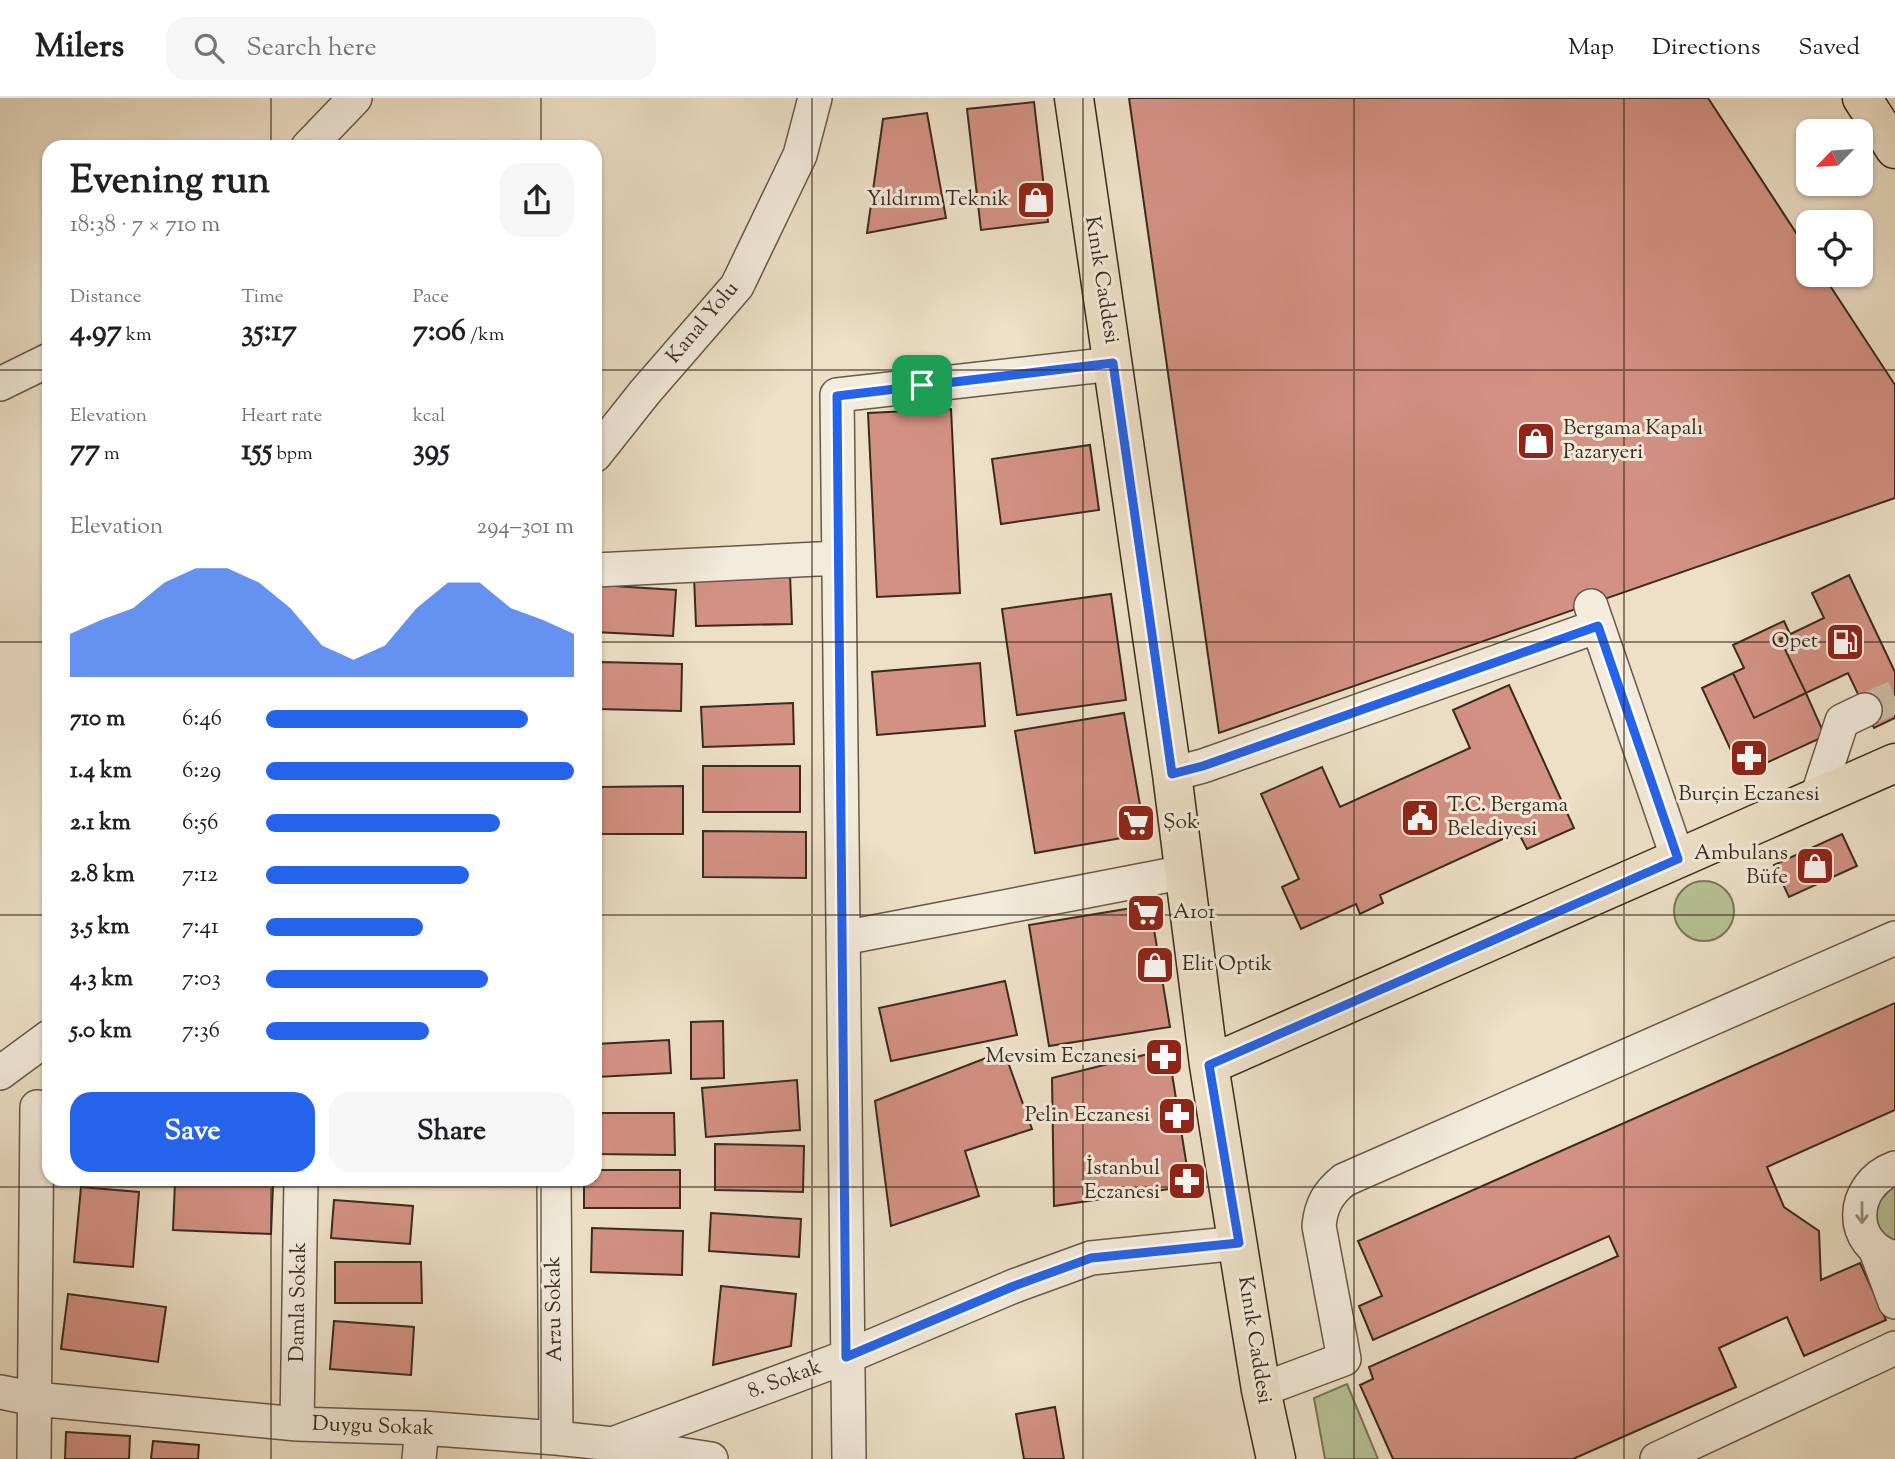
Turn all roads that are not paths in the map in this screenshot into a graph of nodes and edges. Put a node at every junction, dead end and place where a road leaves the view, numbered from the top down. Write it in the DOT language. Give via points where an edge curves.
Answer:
graph roads {
  1 [pos="355,98"];
  2 [pos="815,98"];
  3 [pos="1074,98"];
  4 [pos="1862,98"];
  5 [pos="315,140"];
  6 [pos="1895,149"];
  7 [pos="42,363"];
  8 [pos="1113,363"];
  9 [pos="0,384"];
  10 [pos="602,446"];
  11 [pos="838,558"];
  12 [pos="602,570"];
  13 [pos="1865,710"];
  14 [pos="1895,763"];
  15 [pos="1172,774"];
  16 [pos="1817,797"];
  17 [pos="1678,859"];
  18 [pos="1185,872"];
  19 [pos="842,938"];
  20 [pos="1895,938"];
  21 [pos="42,1042"];
  22 [pos="1209,1065"];
  23 [pos="0,1073"];
  24 [pos="37,1107"];
  25 [pos="1895,1168"];
  26 [pos="301,1186"];
  27 [pos="554,1186"];
  28 [pos="1239,1243"];
  29 [pos="1885,1253"];
  30 [pos="1895,1302"];
  31 [pos="1895,1348"];
  32 [pos="846,1357"];
  33 [pos="1261,1390"];
  34 [pos="0,1392"];
  35 [pos="34,1399"];
  36 [pos="297,1424"];
  37 [pos="556,1438"];
  38 [pos="421,1443"];
  39 [pos="613,1444"];
  40 [pos="34,1459"];
  41 [pos="711,1459"];
  42 [pos="849,1459"];
  43 [pos="1276,1459"];
  44 [pos="1657,1459"];
  1 -- 5 [label="street"];
  2 -- 10 [label="street, Kanal Yolu" via="800,155 737,286"];
  3 -- 8 [label="main road, Kınık Caddesi"];
  4 -- 6 [label="main road"];
  7 -- 9 [label="street"];
  8 -- 11 [label="street" via="837,396"];
  8 -- 15 [label="main road, Kınık Caddesi"];
  11 -- 12 [label="street"];
  11 -- 19 [label="street"];
  13 -- 16 [label="street" via="1842,721"];
  14 -- 16 [label="main road"];
  15 -- 17 [label="street" via="1594,616"];
  15 -- 18 [label="main road, Kınık Caddesi"];
  16 -- 17 [label="main road"];
  17 -- 22 [label="main road"];
  18 -- 19 [label="street"];
  18 -- 22 [label="main road, Kınık Caddesi"];
  19 -- 32 [label="street"];
  20 -- 33 [label="street" via="1344,1180 1324,1200 1319,1226 1344,1359"];
  21 -- 23 [label="street"];
  22 -- 28 [label="main road, Kınık Caddesi"];
  24 -- 35 [label="street"];
  25 -- 29 [label="street, one-way" via="1872,1181 1860,1208 1866,1237"];
  26 -- 36 [label="street, Damla Sokak"];
  27 -- 37 [label="street, Arzu Sokak"];
  28 -- 32 [label="street, 8. Sokak" via="1091,1258"];
  28 -- 33 [label="main road, Kınık Caddesi"];
  29 -- 30 [label="street"];
  31 -- 44 [label="street"];
  32 -- 39 [label="street, 8. Sokak"];
  32 -- 42 [label="street"];
  33 -- 43 [label="main road, Kınık Caddesi"];
  34 -- 35 [label="street, Duygu Sokak"];
  35 -- 36 [label="street, Duygu Sokak"];
  35 -- 40 [label="street"];
  36 -- 38 [label="street, Duygu Sokak"];
  37 -- 38 [label="street, Duygu Sokak"];
  37 -- 39 [label="street, Duygu Sokak"];
  39 -- 41 [label="street, Duygu Sokak"];
}
